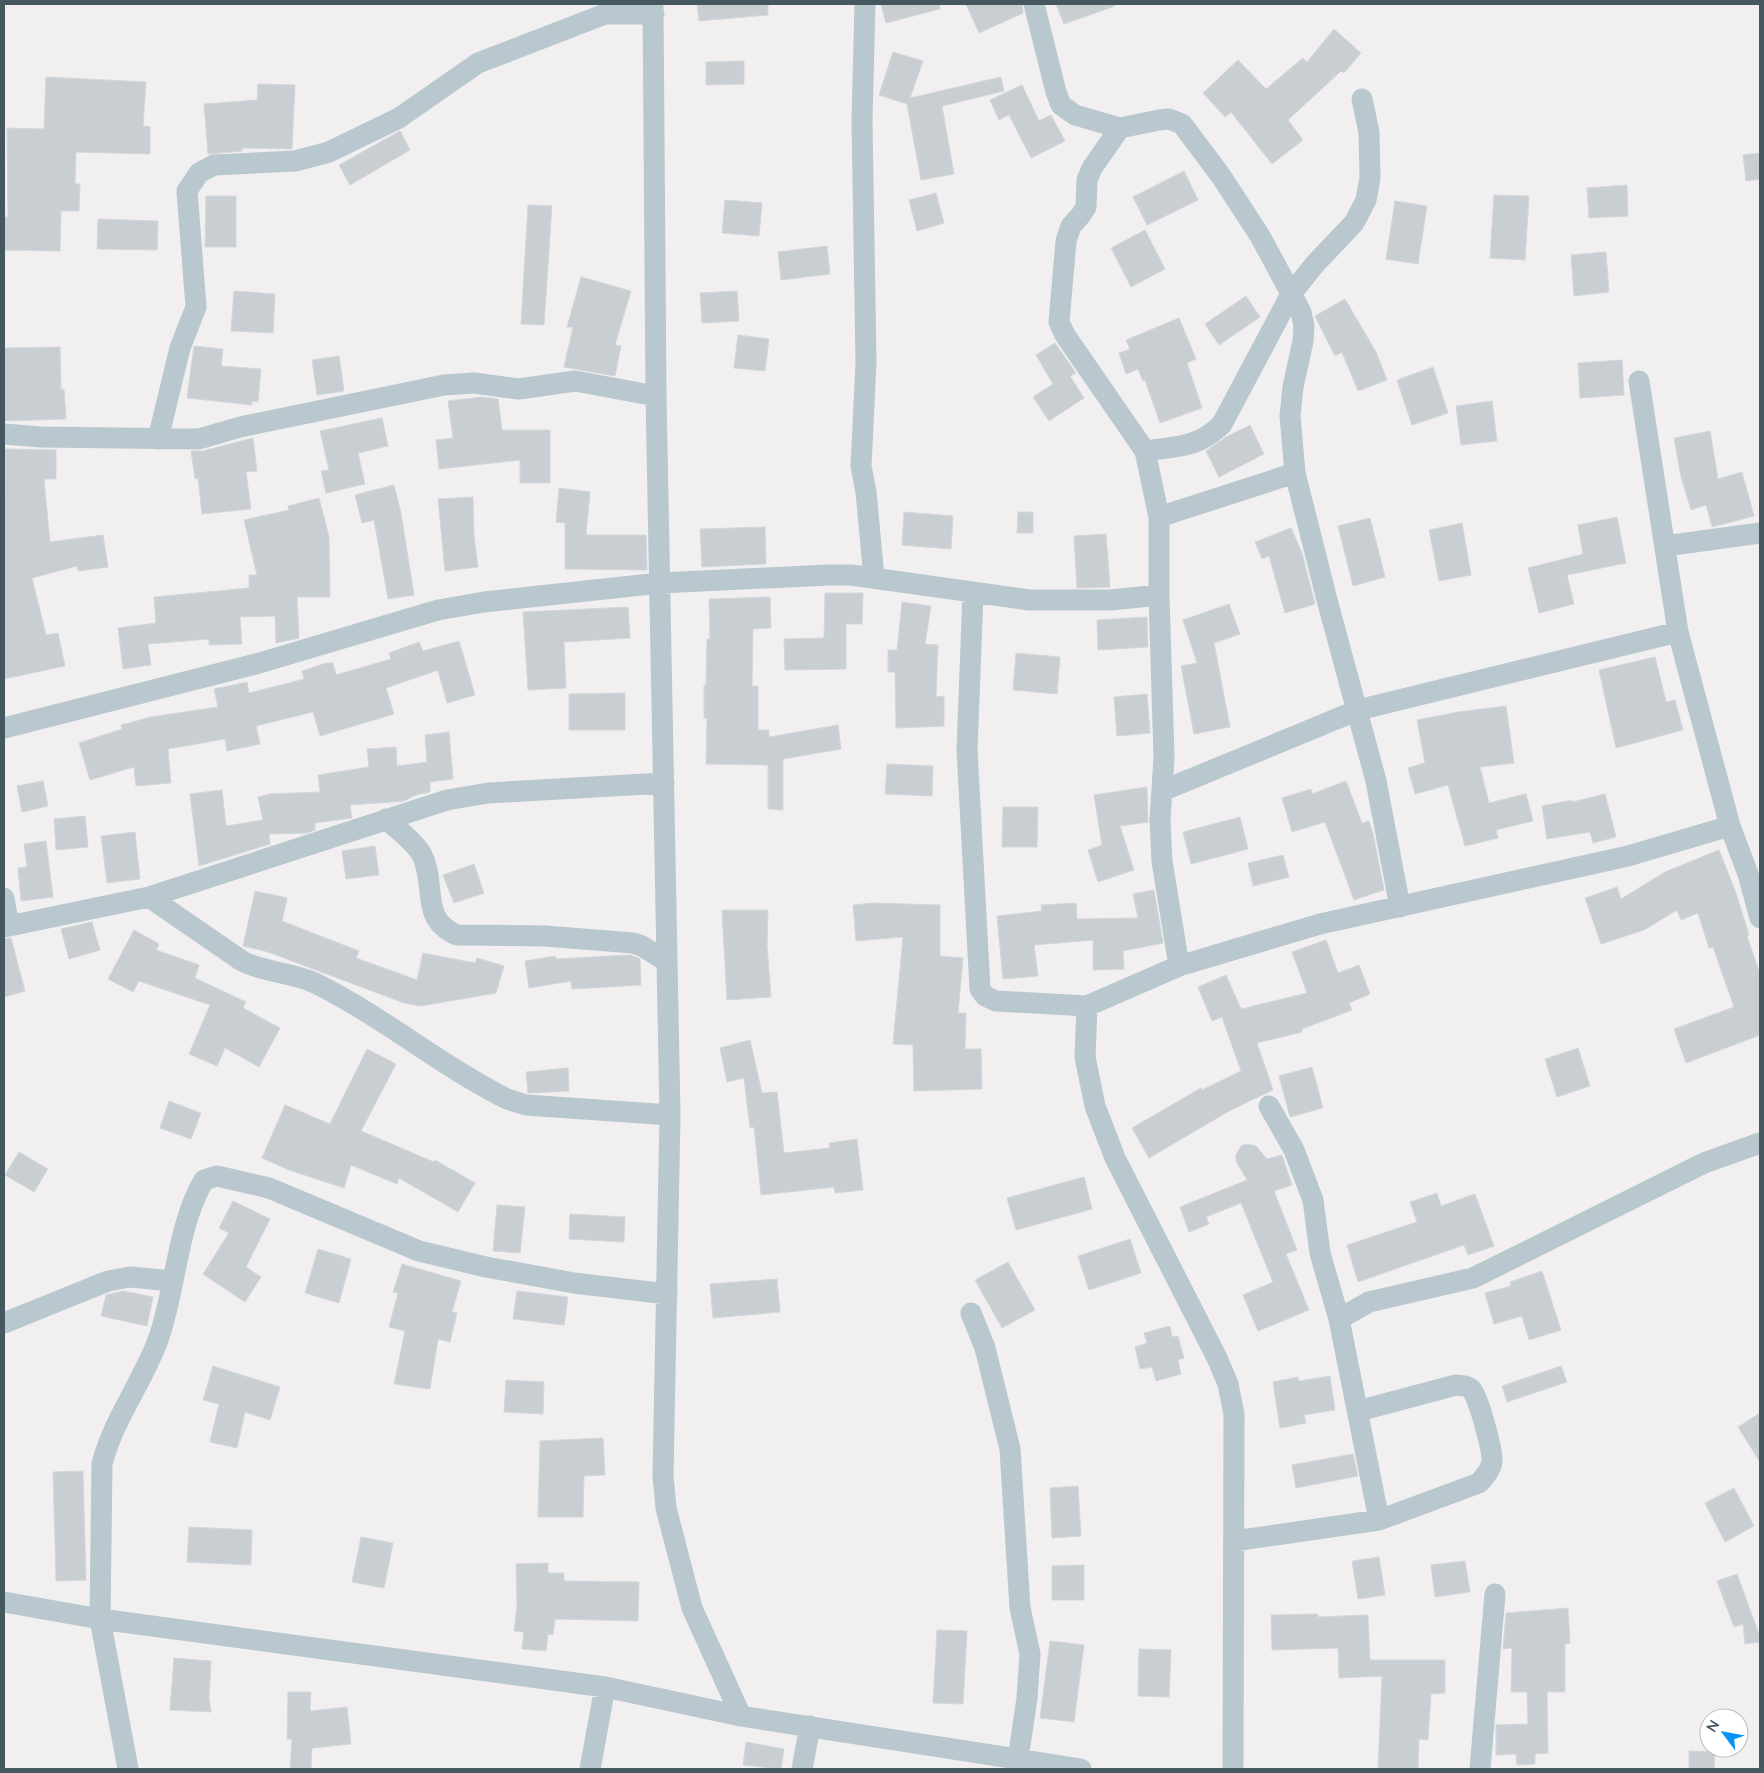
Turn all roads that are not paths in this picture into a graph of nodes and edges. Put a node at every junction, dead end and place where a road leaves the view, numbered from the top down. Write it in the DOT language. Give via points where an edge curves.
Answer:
graph roads {
  1 [pos="865,4"];
  2 [pos="1034,4"];
  3 [pos="653,9"];
  4 [pos="1362,99"];
  5 [pos="1120,128"];
  6 [pos="1291,294"];
  7 [pos="1639,381"];
  8 [pos="656,396"];
  9 [pos="4,434"];
  10 [pos="158,440"];
  11 [pos="1145,451"];
  12 [pos="1295,473"];
  13 [pos="1160,518"];
  14 [pos="1760,533"];
  15 [pos="1665,546"];
  16 [pos="874,578"];
  17 [pos="660,583"];
  18 [pos="973,593"];
  19 [pos="1159,595"];
  20 [pos="1678,632"];
  21 [pos="1358,710"];
  22 [pos="4,728"];
  23 [pos="664,783"];
  24 [pos="1162,791"];
  25 [pos="386,819"];
  26 [pos="1730,826"];
  27 [pos="1754,872"];
  28 [pos="148,897"];
  29 [pos="4,898"];
  30 [pos="1400,906"];
  31 [pos="1760,918"];
  32 [pos="6,926"];
  33 [pos="666,961"];
  34 [pos="1179,966"];
  35 [pos="1087,1006"];
  36 [pos="1269,1106"];
  37 [pos="670,1115"];
  38 [pos="1760,1143"];
  39 [pos="172,1281"];
  40 [pos="667,1294"];
  41 [pos="971,1313"];
  42 [pos="1339,1319"];
  43 [pos="4,1323"];
  44 [pos="1358,1411"];
  45 [pos="1379,1520"];
  46 [pos="1234,1541"];
  47 [pos="1495,1594"];
  48 [pos="4,1602"];
  49 [pos="100,1619"];
  50 [pos="605,1687"];
  51 [pos="741,1716"];
  52 [pos="810,1726"];
  53 [pos="1018,1759"];
  54 [pos="978,1761"];
  55 [pos="128,1769"];
  56 [pos="590,1769"];
  57 [pos="802,1769"];
  58 [pos="1081,1769"];
  59 [pos="1233,1769"];
  60 [pos="1480,1769"];
  1 -- 16 [label="street" via="862,121 866,363 861,466"];
  2 -- 5 [label="street" via="1061,105 1074,115"];
  3 -- 8 [label="street"];
  3 -- 10 [label="street" via="605,14 478,62 399,118 329,152 294,161 214,165 199,173 187,191 196,307 180,348"];
  4 -- 6 [label="street" via="1369,132 1370,178 1366,200 1354,223"];
  5 -- 6 [label="street" via="1169,119 1182,124 1255,228"];
  5 -- 11 [label="street" via="1092,168 1086,207 1071,226 1066,241 1059,322"];
  6 -- 11 [label="street" via="1222,424 1197,443"];
  6 -- 12 [label="street" via="1304,326 1290,416"];
  7 -- 15 [label="street"];
  8 -- 10 [label="street" via="575,381 519,389 474,383 444,384 199,439"];
  8 -- 17 [label="street"];
  9 -- 10 [label="street"];
  11 -- 13 [label="street"];
  12 -- 13 [label="street"];
  12 -- 21 [label="street" via="1326,600"];
  13 -- 19 [label="street"];
  14 -- 15 [label="street"];
  15 -- 20 [label="street"];
  16 -- 17 [label="street" via="829,575"];
  16 -- 18 [label="street"];
  17 -- 22 [label="street" via="438,610 256,664"];
  17 -- 23 [label="street"];
  18 -- 19 [label="street" via="1057,601"];
  18 -- 35 [label="street" via="967,750 980,989 985,996 996,1001"];
  19 -- 24 [label="street" via="1164,757"];
  20 -- 21 [label="street"];
  20 -- 26 [label="street"];
  21 -- 24 [label="street"];
  21 -- 30 [label="street" via="1376,781"];
  23 -- 25 [label="street" via="488,793 447,800"];
  23 -- 33 [label="street"];
  24 -- 34 [label="street" via="1162,861"];
  25 -- 28 [label="street"];
  25 -- 33 [label="street" via="423,857 435,919 444,930 457,935 545,936 633,943"];
  26 -- 27 [label="street"];
  26 -- 30 [label="street" via="1628,856"];
  27 -- 31 [label="street"];
  28 -- 32 [label="street"];
  28 -- 37 [label="street" via="242,961 258,969 314,983 507,1099 526,1105"];
  29 -- 32 [label="street"];
  30 -- 34 [label="street" via="1320,924"];
  33 -- 37 [label="street"];
  34 -- 35 [label="street"];
  35 -- 46 [label="street" via="1085,1057 1095,1106 1115,1158 1228,1384 1234,1414"];
  36 -- 42 [label="street" via="1294,1150 1313,1200 1320,1253"];
  37 -- 40 [label="street"];
  38 -- 42 [label="street" via="1704,1163 1473,1278 1369,1302"];
  39 -- 40 [label="street" via="196,1193 204,1180 217,1176 269,1188 419,1251 574,1283"];
  39 -- 43 [label="street" via="108,1280"];
  39 -- 49 [label="street" via="166,1316 157,1342 107,1444 102,1464"];
  40 -- 51 [label="street" via="663,1476 666,1508 692,1608"];
  41 -- 53 [label="street" via="991,1371 1010,1448 1020,1608 1030,1654"];
  42 -- 44 [label="street"];
  44 -- 45 [label="street"];
  44 -- 45 [label="street" via="1456,1385 1468,1386 1473,1390 1492,1460 1489,1472 1479,1483"];
  45 -- 46 [label="street"];
  46 -- 59 [label="street"];
  47 -- 60 [label="street"];
  48 -- 49 [label="street"];
  49 -- 50 [label="street"];
  49 -- 55 [label="street"];
  50 -- 51 [label="street"];
  50 -- 56 [label="street"];
  51 -- 52 [label="street"];
  52 -- 54 [label="street"];
  52 -- 57 [label="street"];
  53 -- 54 [label="street"];
  53 -- 58 [label="street"];
}
